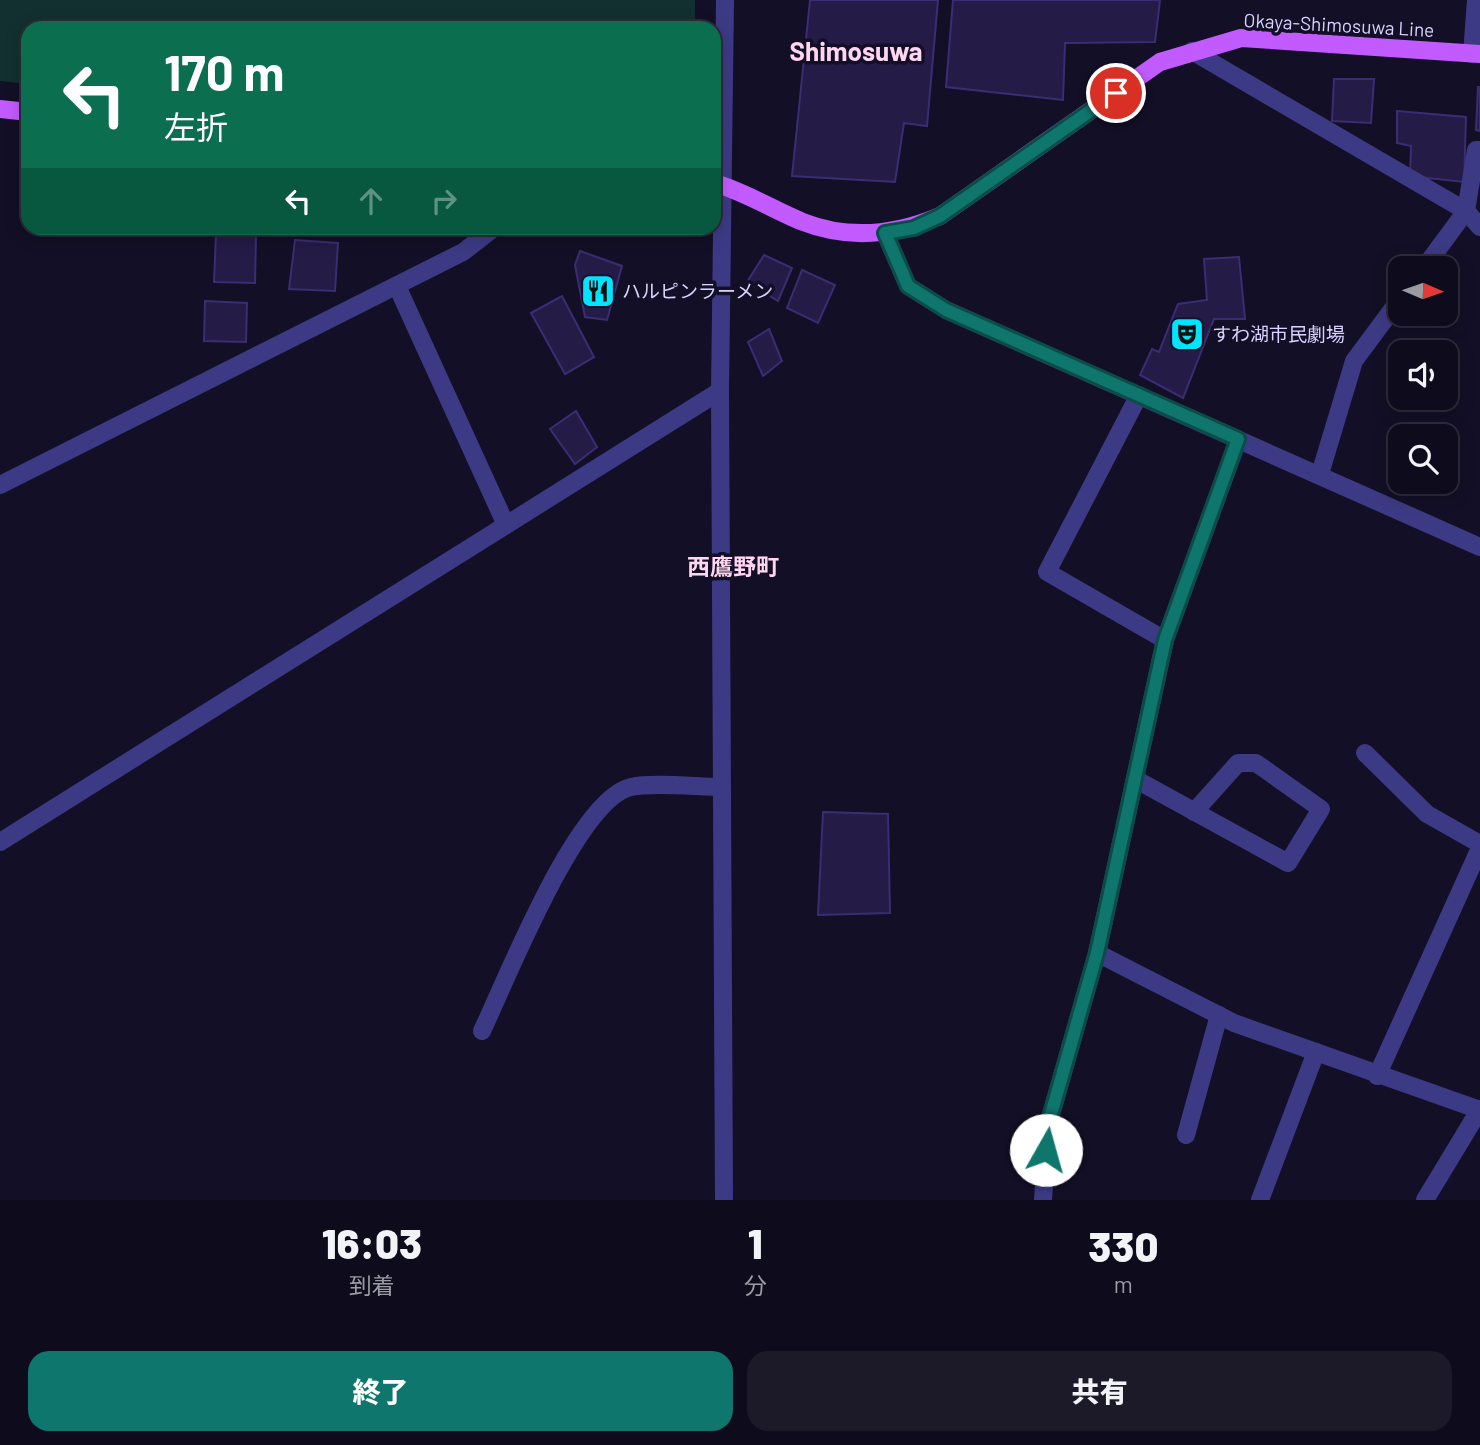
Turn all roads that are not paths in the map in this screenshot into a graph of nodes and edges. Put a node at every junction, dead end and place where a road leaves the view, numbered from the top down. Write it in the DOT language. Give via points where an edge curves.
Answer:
graph roads {
  1 [pos="726,0"];
  2 [pos="1476,0"];
  3 [pos="1192,51"];
  4 [pos="1476,54"];
  5 [pos="0,109"];
  6 [pos="21,111"];
  7 [pos="721,115"];
  8 [pos="1480,150"];
  9 [pos="721,185"];
  10 [pos="1466,211"];
  11 [pos="1480,227"];
  12 [pos="885,233"];
  13 [pos="485,235"];
  14 [pos="718,235"];
  15 [pos="1433,256"];
  16 [pos="397,286"];
  17 [pos="1388,315"];
  18 [pos="720,391"];
  19 [pos="1139,395"];
  20 [pos="1238,439"];
  21 [pos="1320,474"];
  22 [pos="0,485"];
  23 [pos="506,525"];
  24 [pos="1480,548"];
  25 [pos="1165,640"];
  26 [pos="1365,752"];
  27 [pos="1135,779"];
  28 [pos="722,787"];
  29 [pos="1194,811"];
  30 [pos="0,842"];
  31 [pos="1480,846"];
  32 [pos="1097,953"];
  33 [pos="1219,1015"];
  34 [pos="482,1031"];
  35 [pos="1316,1052"];
  36 [pos="1377,1076"];
  37 [pos="1480,1110"];
  38 [pos="1186,1135"];
  39 [pos="724,1200"];
  40 [pos="1043,1200"];
  41 [pos="1260,1200"];
  42 [pos="1425,1200"];
  1 -- 7 [label="street"];
  2 -- 4 [label="street"];
  3 -- 4 [label="main road, Okaya-Shimosuwa Line" via="1241,38"];
  3 -- 10 [label="street"];
  3 -- 12 [label="main road, Okaya-Shimosuwa Line" via="1160,62 940,216 914,228"];
  5 -- 6 [label="main road"];
  8 -- 10 [label="street" via="1476,150"];
  9 -- 12 [label="main road, Okaya-Shimosuwa Line" via="804,223 846,232"];
  10 -- 11 [label="street"];
  10 -- 15 [label="street"];
  12 -- 19 [label="street" via="908,286 946,310"];
  13 -- 16 [label="street" via="463,252"];
  14 -- 18 [label="street"];
  16 -- 22 [label="street"];
  16 -- 23 [label="street"];
  17 -- 21 [label="street" via="1354,361"];
  18 -- 23 [label="street"];
  18 -- 28 [label="street"];
  19 -- 20 [label="street"];
  19 -- 25 [label="street" via="1047,572"];
  20 -- 21 [label="street"];
  20 -- 25 [label="street"];
  21 -- 24 [label="street"];
  23 -- 30 [label="street"];
  25 -- 27 [label="street"];
  26 -- 31 [label="street" via="1427,814"];
  27 -- 29 [label="street"];
  27 -- 32 [label="street"];
  28 -- 34 [label="street" via="629,787 592,815 558,869"];
  28 -- 39 [label="street"];
  29 -- 29 [label="street" via="1287,863 1321,809 1256,763 1238,763"];
  31 -- 36 [label="street"];
  32 -- 33 [label="street"];
  32 -- 40 [label="street" via="1048,1125"];
  33 -- 35 [label="street"];
  33 -- 38 [label="street"];
  35 -- 36 [label="street"];
  35 -- 41 [label="street"];
  36 -- 37 [label="street"];
  37 -- 42 [label="street"];
}
